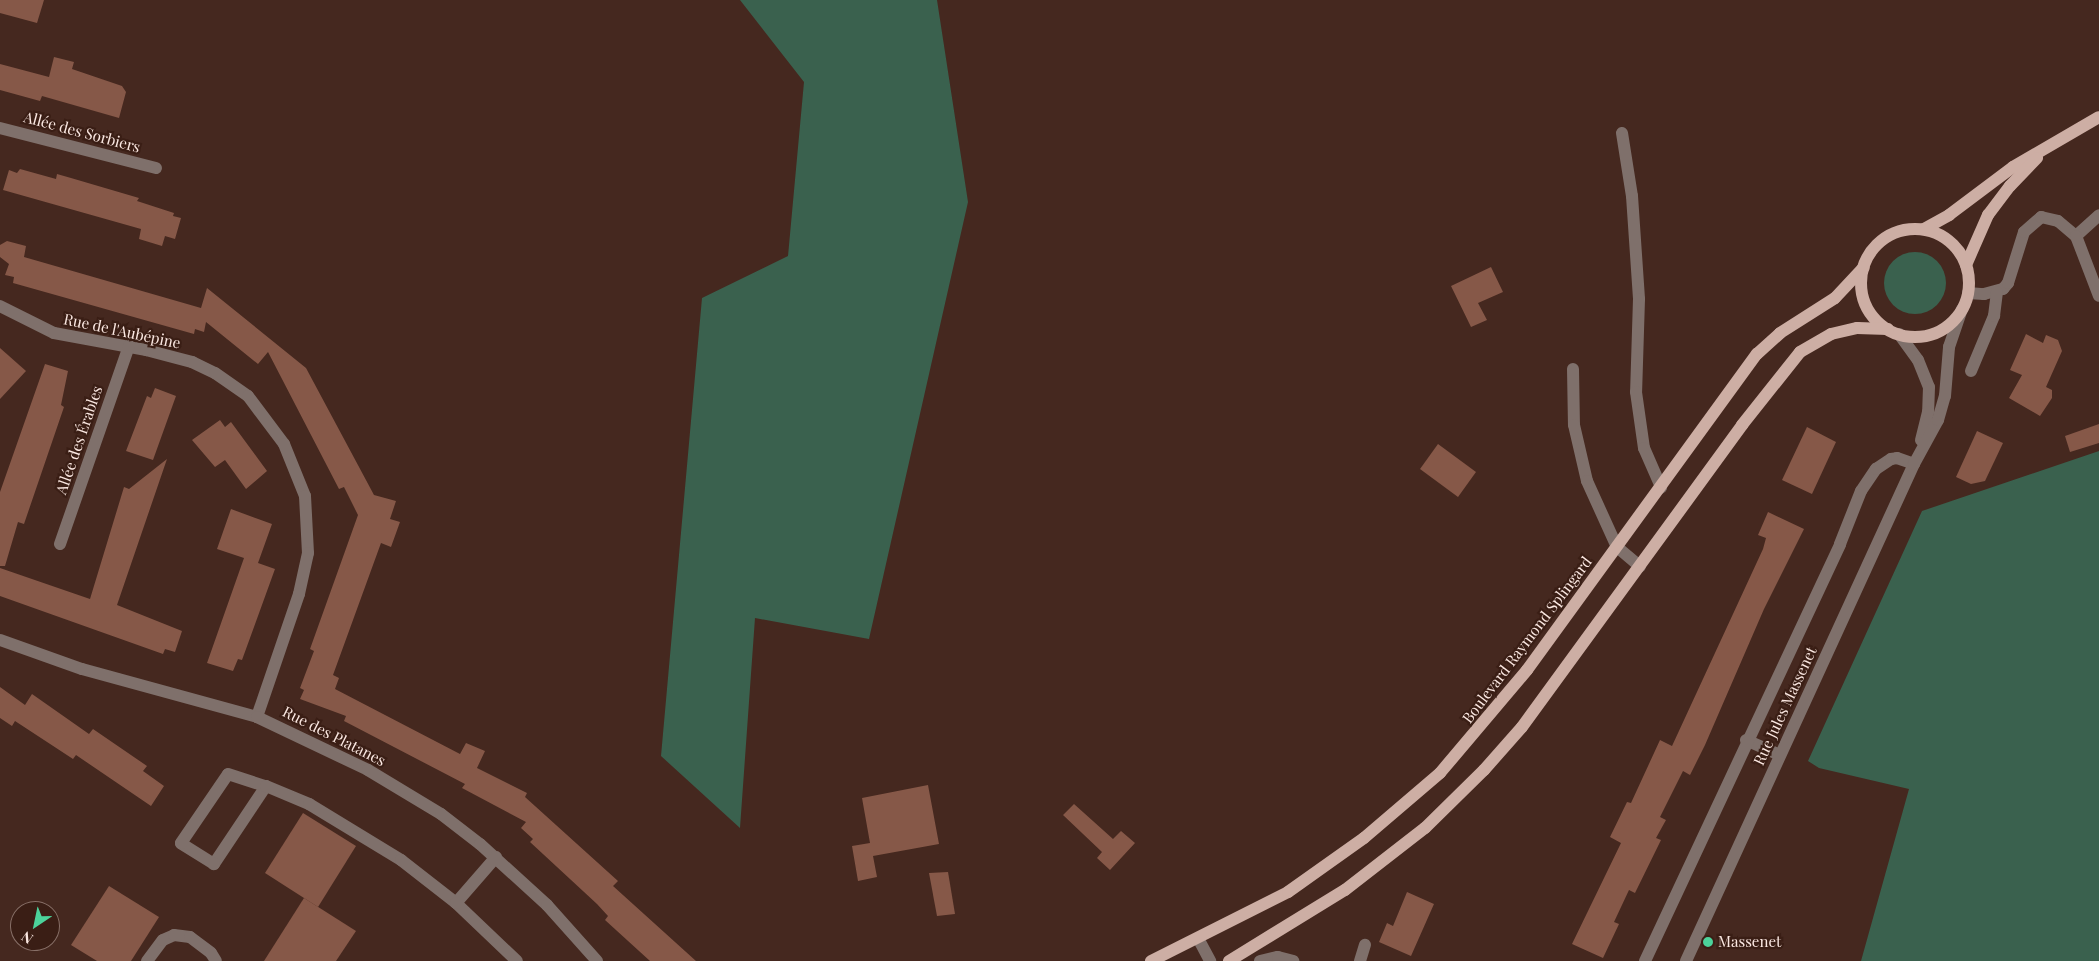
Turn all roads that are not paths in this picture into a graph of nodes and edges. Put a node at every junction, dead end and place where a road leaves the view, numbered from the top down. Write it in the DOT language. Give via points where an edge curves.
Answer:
graph roads {
  1 [pos="2099,117"];
  2 [pos="0,128"];
  3 [pos="1622,134"];
  4 [pos="2050,148"];
  5 [pos="156,168"];
  6 [pos="2099,215"];
  7 [pos="1924,230"];
  8 [pos="2076,236"];
  9 [pos="1966,265"];
  10 [pos="1864,267"];
  11 [pos="1997,292"];
  12 [pos="1968,293"];
  13 [pos="2099,296"];
  14 [pos="0,306"];
  15 [pos="1962,309"];
  16 [pos="1893,331"];
  17 [pos="129,346"];
  18 [pos="1573,369"];
  19 [pos="1971,371"];
  20 [pos="1914,464"];
  21 [pos="1661,487"];
  22 [pos="60,544"];
  23 [pos="1617,547"];
  24 [pos="1640,566"];
  25 [pos="0,640"];
  26 [pos="257,717"];
  27 [pos="1746,740"];
  28 [pos="1780,755"];
  29 [pos="266,786"];
  30 [pos="496,857"];
  31 [pos="456,903"];
  32 [pos="1198,940"];
  33 [pos="1365,945"];
  34 [pos="147,961"];
  35 [pos="216,961"];
  36 [pos="517,961"];
  37 [pos="597,961"];
  38 [pos="1151,961"];
  39 [pos="1210,961"];
  40 [pos="1229,961"];
  41 [pos="1260,961"];
  42 [pos="1293,961"];
  43 [pos="1360,961"];
  44 [pos="1645,961"];
  45 [pos="1686,961"];
  1 -- 4 [label="main road"];
  2 -- 5 [label="street, Allée des Sorbiers"];
  3 -- 21 [label="street" via="1632,196 1639,299 1636,392 1644,448"];
  4 -- 7 [label="main road" via="2013,167"];
  4 -- 9 [label="main road" via="2020,174 1995,205 1975,240"];
  6 -- 8 [label="street"];
  7 -- 9 [label="main road" via="1950,242"];
  7 -- 10 [label="main road" via="1908,229 1887,237 1871,252"];
  8 -- 11 [label="street" via="2049,217 2035,220 2020,240 2008,283"];
  8 -- 13 [label="street"];
  9 -- 12 [label="main road"];
  10 -- 16 [label="main road" via="1862,283 1866,305 1875,318"];
  10 -- 21 [label="main road, Boulevard Raymond Splingard" via="1834,298 1762,348"];
  11 -- 12 [label="street"];
  11 -- 19 [label="street" via="1992,321"];
  12 -- 15 [label="main road"];
  14 -- 17 [label="street, Rue de l'Aubépine" via="54,333"];
  15 -- 16 [label="main road" via="1938,332 1921,336"];
  15 -- 20 [label="street, Rue Jules Massenet" via="1949,347 1940,413"];
  16 -- 20 [label="street, Rue Jules Massenet" via="1922,366 1930,395 1927,420"];
  16 -- 24 [label="main road" via="1857,328 1831,334 1800,352 1742,425"];
  17 -- 22 [label="street, Allée des Érables"];
  17 -- 26 [label="street, Rue de l'Aubépine" via="192,362 236,386 272,425 290,454 301,481 308,526 306,566 297,602"];
  18 -- 23 [label="street" via="1574,424 1587,480"];
  20 -- 27 [label="street" via="1891,459 1876,469 1866,483"];
  20 -- 28 [label="street, Rue Jules Massenet"];
  21 -- 23 [label="main road, Boulevard Raymond Splingard"];
  23 -- 24 [label="street"];
  23 -- 32 [label="main road, Boulevard Raymond Splingard" via="1513,689 1460,752 1425,787 1314,875"];
  24 -- 40 [label="main road" via="1522,727 1466,790 1425,828 1345,890"];
  25 -- 26 [label="street, Rue des Platanes" via="82,669"];
  26 -- 30 [label="street, Rue des Platanes" via="320,744 386,780 440,814"];
  27 -- 28 [label="street"];
  27 -- 44 [label="street"];
  28 -- 45 [label="street, Rue Jules Massenet"];
  29 -- 29 [label="street" via="228,774 181,843 214,864"];
  29 -- 31 [label="street" via="309,804 385,850"];
  30 -- 31 [label="street"];
  30 -- 37 [label="street, Rue des Platanes" via="547,905"];
  31 -- 36 [label="street"];
  32 -- 38 [label="main road, Boulevard Raymond Splingard"];
  32 -- 39 [label="street"];
  33 -- 43 [label="street"];
  34 -- 35 [label="street" via="164,940 182,935 202,944"];
  41 -- 42 [label="street" via="1278,957"];
}
